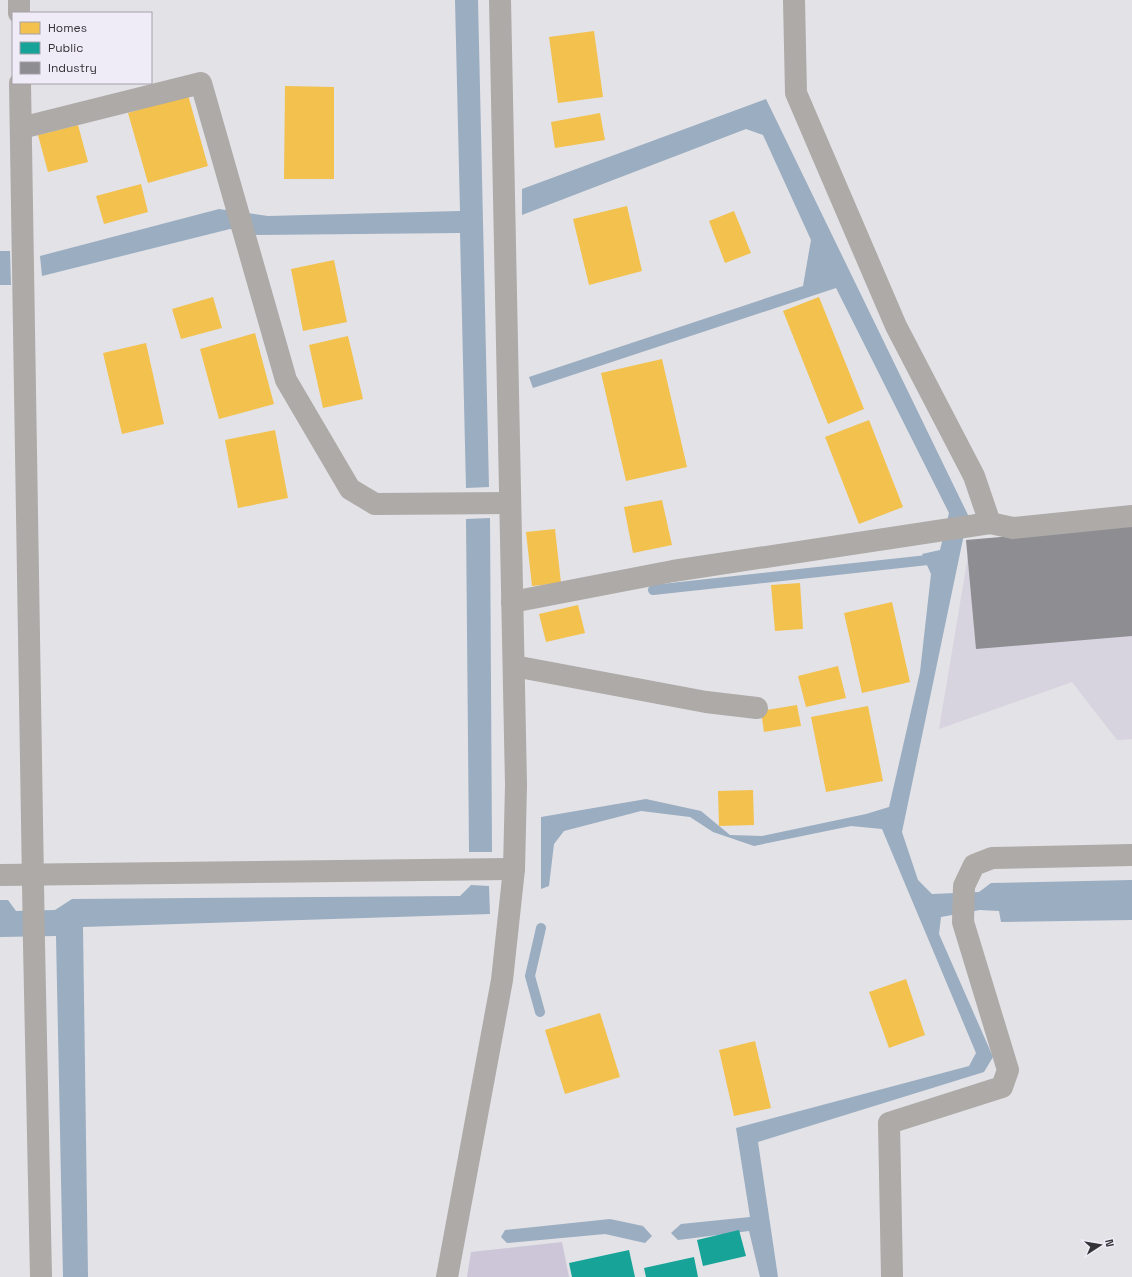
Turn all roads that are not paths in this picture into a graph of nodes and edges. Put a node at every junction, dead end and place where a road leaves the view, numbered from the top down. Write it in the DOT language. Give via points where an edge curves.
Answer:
graph roads {
  1 [pos="19,0"];
  2 [pos="500,0"];
  3 [pos="794,0"];
  4 [pos="19,12"];
  5 [pos="20,84"];
  6 [pos="21,128"];
  7 [pos="510,503"];
  8 [pos="1132,516"];
  9 [pos="990,523"];
  10 [pos="512,602"];
  11 [pos="514,666"];
  12 [pos="756,708"];
  13 [pos="1132,855"];
  14 [pos="514,869"];
  15 [pos="0,875"];
  16 [pos="33,875"];
  17 [pos="41,1277"];
  18 [pos="447,1277"];
  19 [pos="892,1277"];
  1 -- 4 [label="street"];
  2 -- 7 [label="street"];
  3 -- 9 [label="street" via="796,93 896,326 974,476"];
  5 -- 6 [label="street"];
  6 -- 7 [label="street" via="201,83 286,380 350,489 375,504"];
  6 -- 16 [label="street"];
  7 -- 10 [label="street"];
  8 -- 9 [label="street" via="1013,528"];
  9 -- 10 [label="street" via="673,571"];
  10 -- 11 [label="street"];
  11 -- 12 [label="street" via="706,702"];
  11 -- 14 [label="street"];
  13 -- 19 [label="street" via="992,858 974,865 964,886 963,922 1008,1070 1002,1087 889,1123"];
  14 -- 16 [label="street"];
  14 -- 18 [label="street" via="502,980"];
  15 -- 16 [label="street"];
  16 -- 17 [label="street"];
}
